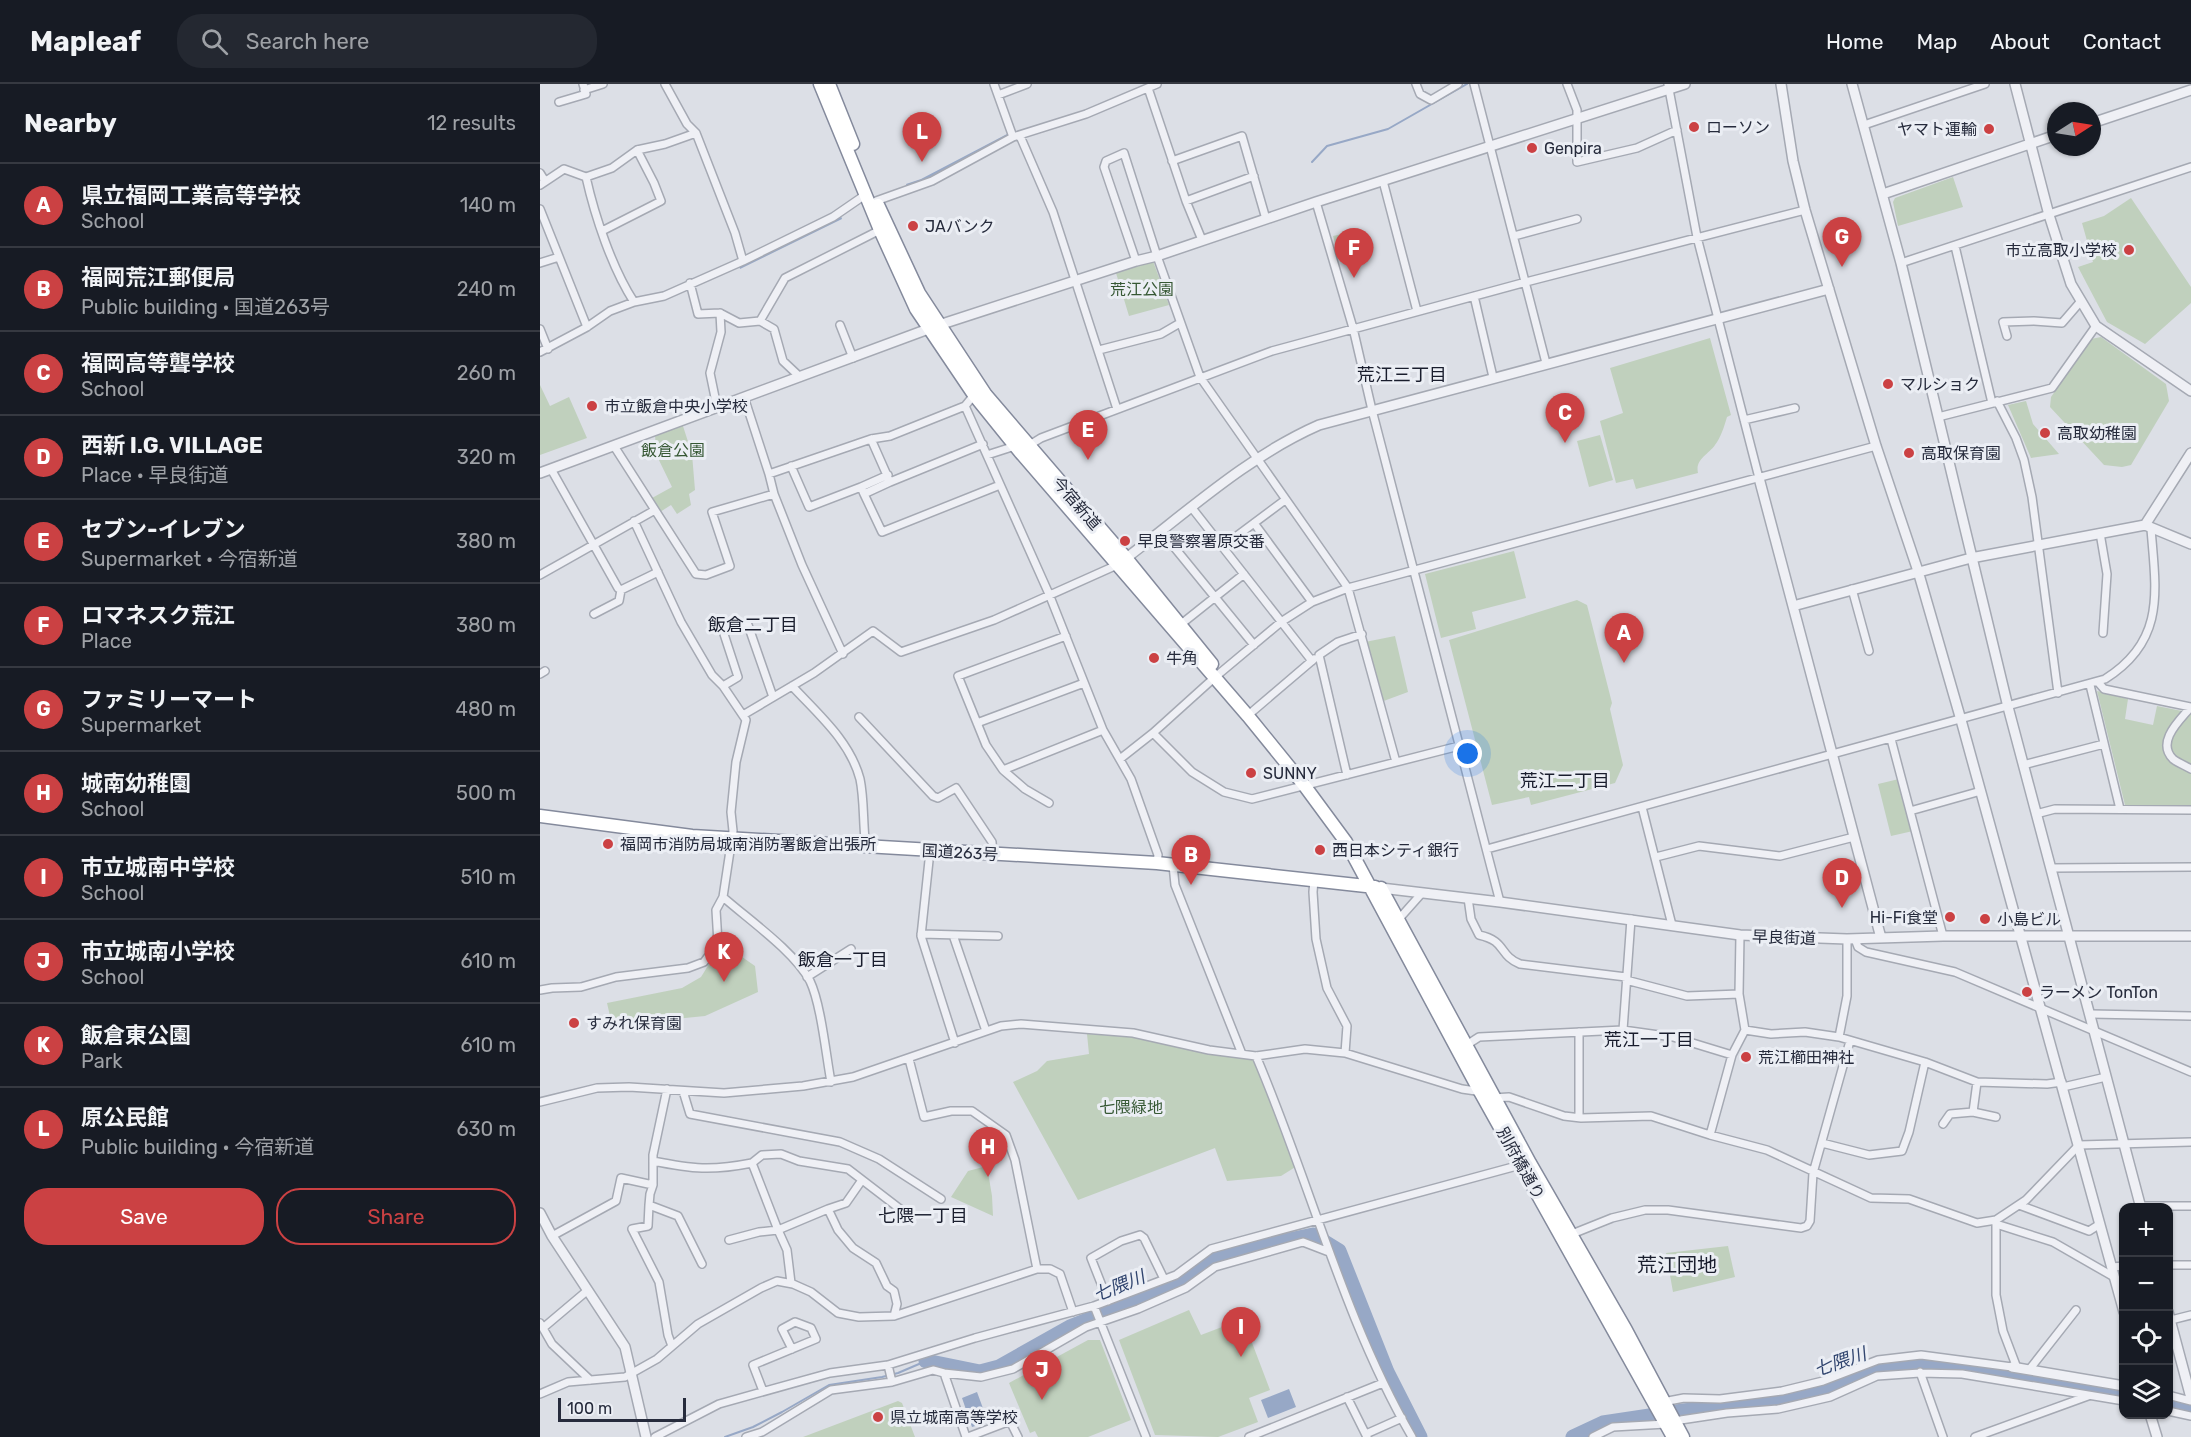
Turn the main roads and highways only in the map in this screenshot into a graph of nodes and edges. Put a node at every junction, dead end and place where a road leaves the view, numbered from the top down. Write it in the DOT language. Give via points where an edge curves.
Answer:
graph roads {
  1 [pos="820,84"];
  2 [pos="829,84"];
  3 [pos="871,198"];
  4 [pos="934,328"];
  5 [pos="1121,562"];
  6 [pos="1217,676"];
  7 [pos="1308,785"];
  8 [pos="540,816"];
  9 [pos="1376,887"];
  10 [pos="1461,1048"];
  11 [pos="1526,1164"];
  12 [pos="1660,1404"];
  13 [pos="1670,1421"];
  14 [pos="1673,1437"];
  15 [pos="1683,1437"];
  1 -- 3 [label="highway, 今宿新道"];
  2 -- 3 [label="highway, 今宿新道"];
  3 -- 4 [label="highway, 今宿新道"];
  3 -- 4 [label="highway, 今宿新道" via="880,230 916,309"];
  4 -- 5 [label="highway, 今宿新道"];
  4 -- 5 [label="highway, 今宿新道" via="970,401"];
  5 -- 6 [label="highway, 今宿新道"];
  5 -- 6 [label="highway, 今宿新道" via="1180,625"];
  6 -- 7 [label="highway, 今宿新道"];
  6 -- 7 [label="highway, 今宿新道" via="1253,711"];
  7 -- 9 [label="highway, 今宿新道" via="1348,835"];
  8 -- 9 [label="highway, 国道263号" via="692,836 1157,863"];
  9 -- 10 [label="highway, 別府橋通り"];
  9 -- 10 [label="highway, 別府橋通り" via="1398,920"];
  10 -- 11 [label="highway, 別府橋通り"];
  11 -- 12 [label="highway, 別府橋通り"];
  11 -- 12 [label="highway, 別府橋通り" via="1572,1234 1626,1330"];
  12 -- 13 [label="highway, 別府橋通り"];
  13 -- 14 [label="highway, 別府橋通り"];
  13 -- 15 [label="highway, 別府橋通り"];
}
